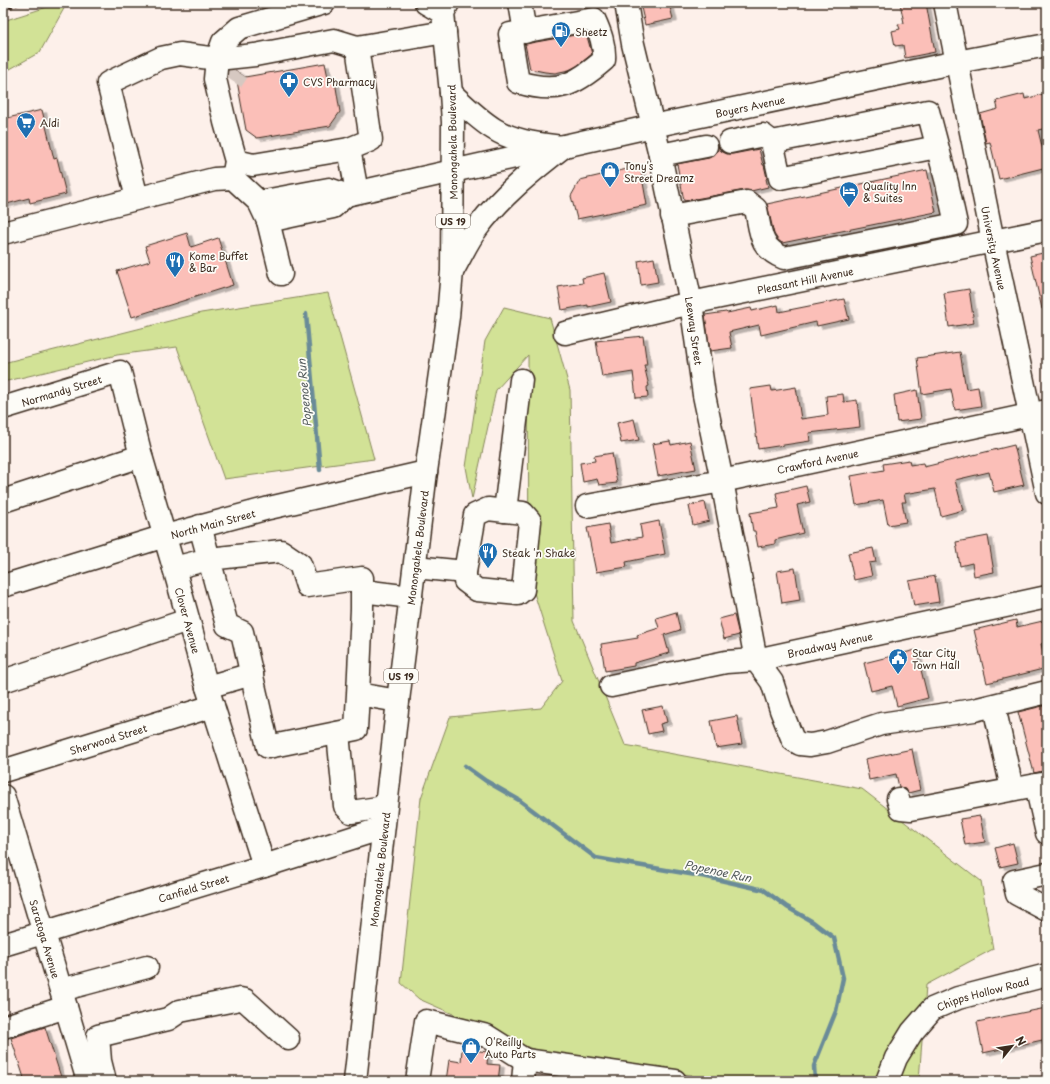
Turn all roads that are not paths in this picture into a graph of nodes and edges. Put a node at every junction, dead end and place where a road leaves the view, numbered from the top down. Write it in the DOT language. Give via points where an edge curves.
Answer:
graph roads {
  1 [pos="324,3"];
  2 [pos="520,3"];
  3 [pos="626,3"];
  4 [pos="945,3"];
  5 [pos="441,13"];
  6 [pos="525,32"];
  7 [pos="634,44"];
  8 [pos="1047,45"];
  9 [pos="357,47"];
  10 [pos="605,51"];
  11 [pos="255,55"];
  12 [pos="217,59"];
  13 [pos="957,62"];
  14 [pos="451,93"];
  15 [pos="225,122"];
  16 [pos="653,126"];
  17 [pos="730,142"];
  18 [pos="772,142"];
  19 [pos="706,146"];
  20 [pos="563,147"];
  21 [pos="937,147"];
  22 [pos="350,150"];
  23 [pos="660,155"];
  24 [pos="235,170"];
  25 [pos="453,170"];
  26 [pos="980,177"];
  27 [pos="947,182"];
  28 [pos="351,194"];
  29 [pos="137,198"];
  30 [pos="264,212"];
  31 [pos="672,216"];
  32 [pos="1047,230"];
  33 [pos="3,233"];
  34 [pos="993,241"];
  35 [pos="452,271"];
  36 [pos="281,274"];
  37 [pos="691,303"];
  38 [pos="564,333"];
  39 [pos="120,372"];
  40 [pos="521,380"];
  41 [pos="3,408"];
  42 [pos="1039,412"];
  43 [pos="141,456"];
  44 [pos="426,472"];
  45 [pos="722,481"];
  46 [pos="1047,493"];
  47 [pos="3,501"];
  48 [pos="587,506"];
  49 [pos="505,511"];
  50 [pos="200,526"];
  51 [pos="164,536"];
  52 [pos="209,559"];
  53 [pos="415,567"];
  54 [pos="174,568"];
  55 [pos="465,572"];
  56 [pos="3,586"];
  57 [pos="362,591"];
  58 [pos="411,597"];
  59 [pos="1047,597"];
  60 [pos="188,620"];
  61 [pos="756,660"];
  62 [pos="252,674"];
  63 [pos="3,681"];
  64 [pos="611,686"];
  65 [pos="1047,692"];
  66 [pos="358,694"];
  67 [pos="210,696"];
  68 [pos="398,701"];
  69 [pos="994,706"];
  70 [pos="338,733"];
  71 [pos="3,771"];
  72 [pos="1042,784"];
  73 [pos="1012,789"];
  74 [pos="3,796"];
  75 [pos="898,799"];
  76 [pos="384,818"];
  77 [pos="1047,834"];
  78 [pos="264,866"];
  79 [pos="1047,874"];
  80 [pos="1047,910"];
  81 [pos="44,933"];
  82 [pos="3,945"];
  83 [pos="147,967"];
  84 [pos="1047,975"];
  85 [pos="64,998"];
  86 [pos="3,1027"];
  87 [pos="288,1038"];
  88 [pos="524,1070"];
  89 [pos="88,1081"];
  90 [pos="105,1081"];
  91 [pos="355,1081"];
  92 [pos="417,1081"];
  93 [pos="675,1081"];
  94 [pos="887,1081"];
  1 -- 12 [label="street" via="239,28 223,42"];
  2 -- 6 [label="street"];
  3 -- 7 [label="street, Leeway Street"];
  4 -- 13 [label="street, University Avenue"];
  5 -- 9 [label="street"];
  5 -- 14 [label="street, Monongahela Boulevard / US 19"];
  6 -- 10 [label="street" via="594,19 601,33"];
  6 -- 10 [label="street" via="510,34 518,82 535,87 557,88 574,83 604,60"];
  7 -- 10 [label="street"];
  7 -- 16 [label="street, Leeway Street"];
  8 -- 13 [label="street, Boyers Avenue"];
  9 -- 11 [label="street" via="334,40"];
  9 -- 22 [label="street" via="371,140"];
  11 -- 12 [label="street"];
  11 -- 15 [label="street" via="245,62 235,76 228,92"];
  12 -- 15 [label="street" via="215,79"];
  12 -- 29 [label="street" via="180,54 161,58 108,83"];
  13 -- 16 [label="street, Boyers Avenue"];
  13 -- 26 [label="street, University Avenue"];
  14 -- 20 [label="street" via="495,130 531,143"];
  14 -- 25 [label="street, Monongahela Boulevard / US 19"];
  15 -- 24 [label="street"];
  16 -- 20 [label="street, Boyers Avenue"];
  16 -- 23 [label="street, Leeway Street"];
  17 -- 18 [label="street" via="763,135"];
  18 -- 21 [label="street" via="928,112"];
  18 -- 21 [label="street" via="780,178"];
  19 -- 23 [label="street"];
  20 -- 25 [label="street, Boyers Avenue"];
  20 -- 35 [label="street" via="497,203 477,228"];
  21 -- 27 [label="street"];
  22 -- 24 [label="street"];
  22 -- 28 [label="street"];
  23 -- 31 [label="street, Leeway Street"];
  24 -- 29 [label="street" via="214,179"];
  24 -- 30 [label="street"];
  25 -- 28 [label="street, Boyers Avenue"];
  25 -- 35 [label="street, Monongahela Boulevard / US 19"];
  26 -- 27 [label="street"];
  26 -- 34 [label="street, University Avenue"];
  27 -- 31 [label="street" via="956,224 784,258 774,254 763,242 756,209 747,202"];
  28 -- 30 [label="street" via="329,189"];
  29 -- 33 [label="street"];
  30 -- 36 [label="street"];
  31 -- 37 [label="street, Leeway Street"];
  32 -- 34 [label="street, Pleasant Hill Avenue"];
  34 -- 37 [label="street, Pleasant Hill Avenue"];
  34 -- 42 [label="street, University Avenue"];
  35 -- 44 [label="street, Monongahela Boulevard / US 19"];
  37 -- 38 [label="street, Pleasant Hill Avenue"];
  37 -- 45 [label="street, Leeway Street" via="704,395"];
  39 -- 41 [label="street, Normandy Street"];
  39 -- 43 [label="street, Clover Avenue"];
  40 -- 49 [label="street"];
  42 -- 45 [label="street, Crawford Avenue"];
  42 -- 46 [label="street, University Avenue"];
  43 -- 47 [label="street"];
  43 -- 51 [label="street, Clover Avenue"];
  44 -- 50 [label="street, North Main Street"];
  44 -- 53 [label="street, Monongahela Boulevard / US 19"];
  45 -- 48 [label="street, Crawford Avenue"];
  45 -- 61 [label="street, Leeway Street"];
  49 -- 55 [label="street" via="488,509 475,515"];
  49 -- 55 [label="street" via="523,513 530,521 523,590 518,594 477,590 465,581"];
  50 -- 51 [label="street, North Main Street"];
  50 -- 52 [label="street"];
  51 -- 54 [label="street, Clover Avenue"];
  51 -- 56 [label="street, North Main Street"];
  52 -- 54 [label="street"];
  52 -- 57 [label="street" via="281,551 300,564 307,586 362,578"];
  52 -- 62 [label="street" via="227,624 242,632"];
  53 -- 55 [label="street"];
  53 -- 58 [label="street, Monongahela Boulevard / US 19"];
  54 -- 60 [label="street, Clover Avenue"];
  57 -- 58 [label="street"];
  57 -- 66 [label="street"];
  58 -- 68 [label="street, Monongahela Boulevard / US 19"];
  59 -- 61 [label="street, Broadway Avenue"];
  60 -- 63 [label="street"];
  60 -- 67 [label="street, Clover Avenue"];
  61 -- 64 [label="street, Broadway Avenue" via="726,662"];
  61 -- 69 [label="street" via="772,682 793,740 800,744 827,742 881,724"];
  62 -- 67 [label="street, Sherwood Street"];
  62 -- 70 [label="street" via="268,748"];
  65 -- 69 [label="street"];
  66 -- 68 [label="street"];
  66 -- 70 [label="street" via="356,728"];
  67 -- 71 [label="street, Sherwood Street"];
  67 -- 78 [label="street, Clover Avenue"];
  68 -- 76 [label="street, Monongahela Boulevard / US 19"];
  69 -- 73 [label="street"];
  70 -- 76 [label="street" via="346,806 351,812"];
  72 -- 73 [label="street"];
  72 -- 77 [label="street"];
  73 -- 75 [label="street" via="911,809 901,808"];
  74 -- 81 [label="street, Saratoga Avenue"];
  76 -- 78 [label="street, Canfield Street"];
  76 -- 91 [label="street, Monongahela Boulevard / US 19"];
  78 -- 81 [label="street, Canfield Street"];
  79 -- 80 [label="street" via="1014,881 1017,894"];
  81 -- 82 [label="street, Canfield Street"];
  81 -- 85 [label="street, Saratoga Avenue"];
  83 -- 85 [label="street"];
  84 -- 94 [label="street, Chipps Hollow Road" via="958,998 932,1009 912,1032 896,1058"];
  85 -- 86 [label="street"];
  85 -- 89 [label="street, Saratoga Avenue"];
  87 -- 90 [label="street" via="245,1000 180,1011 168,1019 98,1036"];
  88 -- 92 [label="street" via="487,1036 426,1021"];
  88 -- 93 [label="street"];
}
